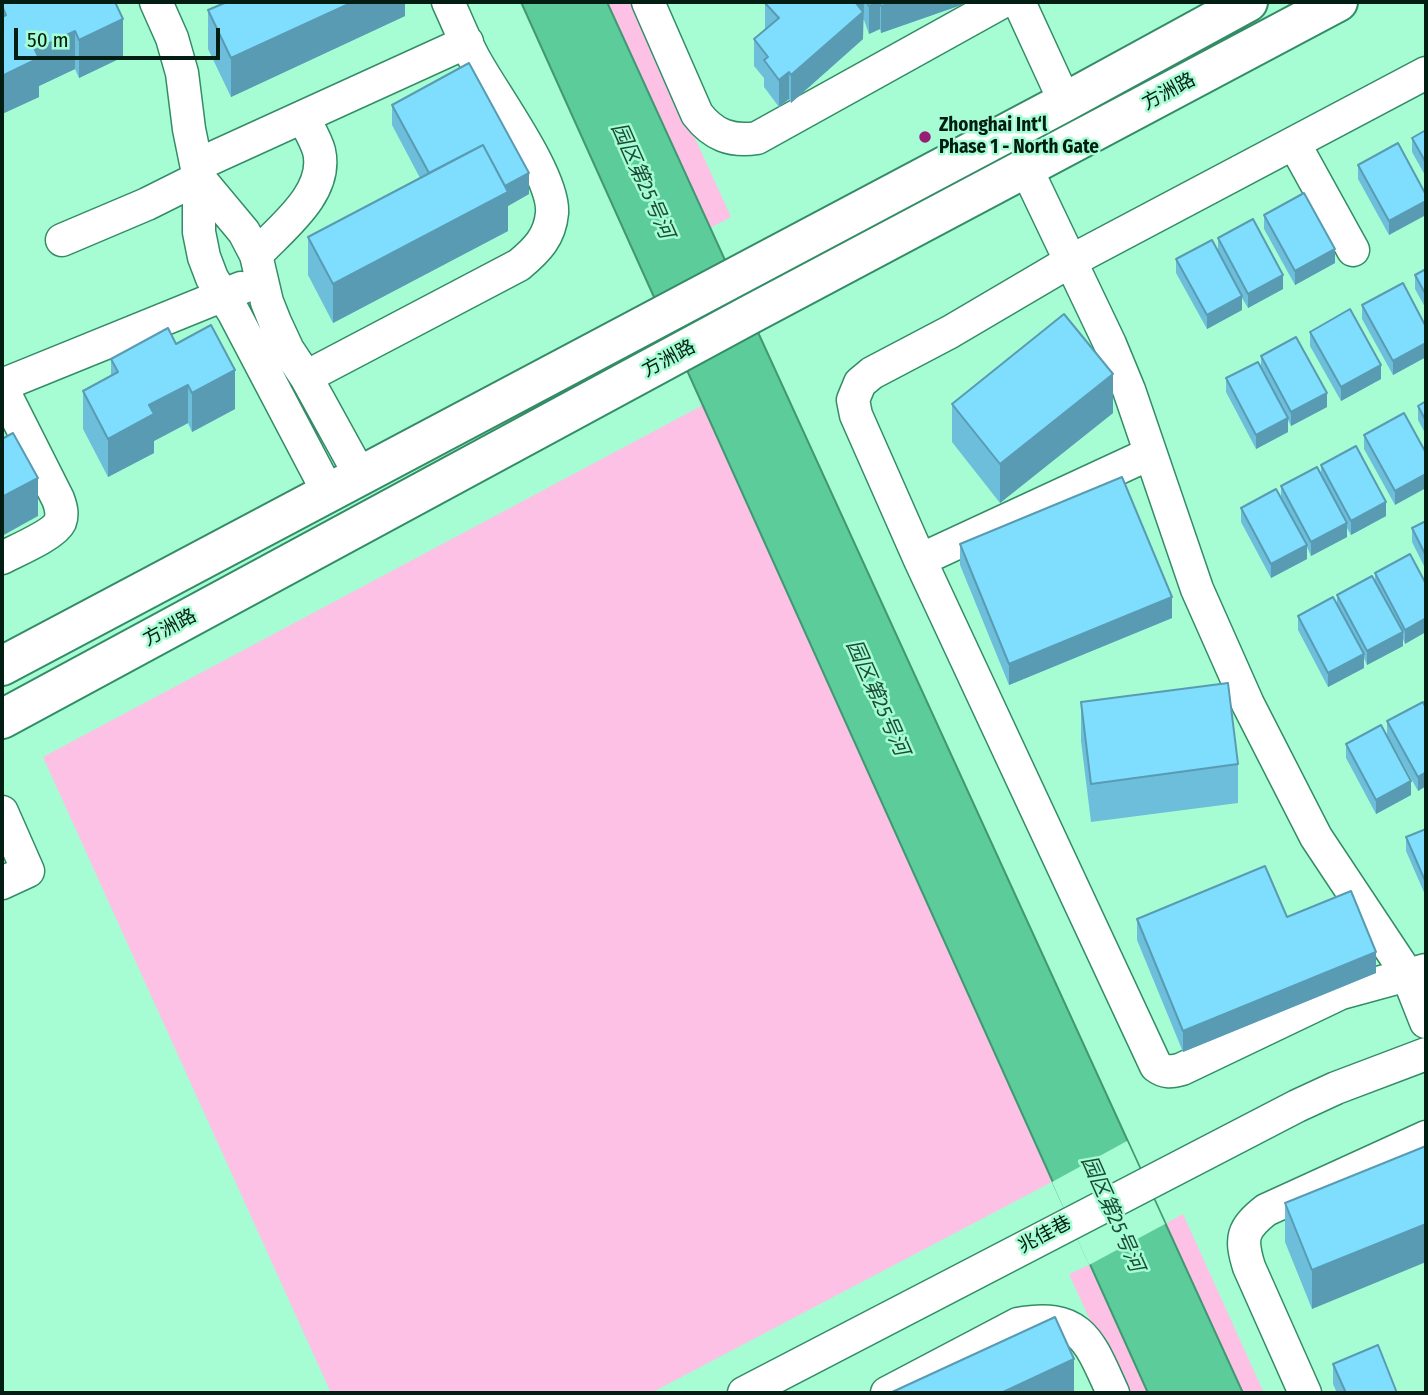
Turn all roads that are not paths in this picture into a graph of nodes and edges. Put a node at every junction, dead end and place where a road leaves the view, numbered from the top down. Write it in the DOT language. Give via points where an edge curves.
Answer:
graph roads {
  1 [pos="156,2"];
  2 [pos="449,2"];
  3 [pos="648,2"];
  4 [pos="1002,2"];
  5 [pos="1019,2"];
  6 [pos="1248,2"];
  7 [pos="1339,2"];
  8 [pos="467,42"];
  9 [pos="1426,73"];
  10 [pos="1065,102"];
  11 [pos="303,117"];
  12 [pos="1295,145"];
  13 [pos="1026,168"];
  14 [pos="198,172"];
  15 [pos="62,240"];
  16 [pos="1353,250"];
  17 [pos="1069,262"];
  18 [pos="259,268"];
  19 [pos="222,295"];
  20 [pos="306,377"];
  21 [pos="2,386"];
  22 [pos="1149,454"];
  23 [pos="344,483"];
  24 [pos="2,558"];
  25 [pos="920,560"];
  26 [pos="2,666"];
  27 [pos="2,719"];
  28 [pos="2,812"];
  29 [pos="2,883"];
  30 [pos="1417,972"];
  31 [pos="1426,1023"];
  32 [pos="1426,1054"];
  33 [pos="1426,1137"];
  34 [pos="744,1393"];
  35 [pos="887,1393"];
  36 [pos="1113,1393"];
  37 [pos="1306,1393"];
  1 -- 14 [label="street" via="182,74"];
  2 -- 8 [label="street"];
  3 -- 4 [label="street" via="697,114 718,134 744,140 757,138"];
  5 -- 10 [label="street"];
  6 -- 10 [label="main road"];
  7 -- 13 [label="main road, 方洲路"];
  8 -- 11 [label="street"];
  8 -- 20 [label="street" via="551,195 549,232 538,250 519,265"];
  9 -- 12 [label="street"];
  10 -- 23 [label="main road"];
  11 -- 14 [label="street"];
  11 -- 18 [label="street" via="319,152 319,177"];
  12 -- 16 [label="street"];
  12 -- 17 [label="street"];
  13 -- 17 [label="street"];
  13 -- 27 [label="main road, 方洲路"];
  14 -- 15 [label="street" via="147,204"];
  14 -- 18 [label="street" via="244,232"];
  14 -- 19 [label="street" via="199,232 204,257"];
  17 -- 22 [label="street" via="1119,367"];
  17 -- 25 [label="street" via="860,383 853,400 856,415"];
  18 -- 19 [label="street"];
  18 -- 20 [label="street" via="275,322"];
  19 -- 21 [label="street"];
  19 -- 23 [label="street"];
  20 -- 23 [label="street"];
  21 -- 24 [label="street" via="62,511 59,524 50,532"];
  22 -- 25 [label="street"];
  22 -- 30 [label="street" via="1202,601 1290,788 1316,837"];
  23 -- 26 [label="main road"];
  25 -- 30 [label="street" via="1156,1066 1171,1072 1182,1069 1341,993"];
  28 -- 29 [label="street" via="28,871"];
  30 -- 31 [label="street"];
  32 -- 34 [label="street, 兆佳巷" via="1336,1088"];
  33 -- 37 [label="street" via="1266,1210 1250,1223 1244,1236 1249,1267"];
  35 -- 36 [label="street" via="1018,1324 1040,1320 1068,1326 1087,1340"];
}
